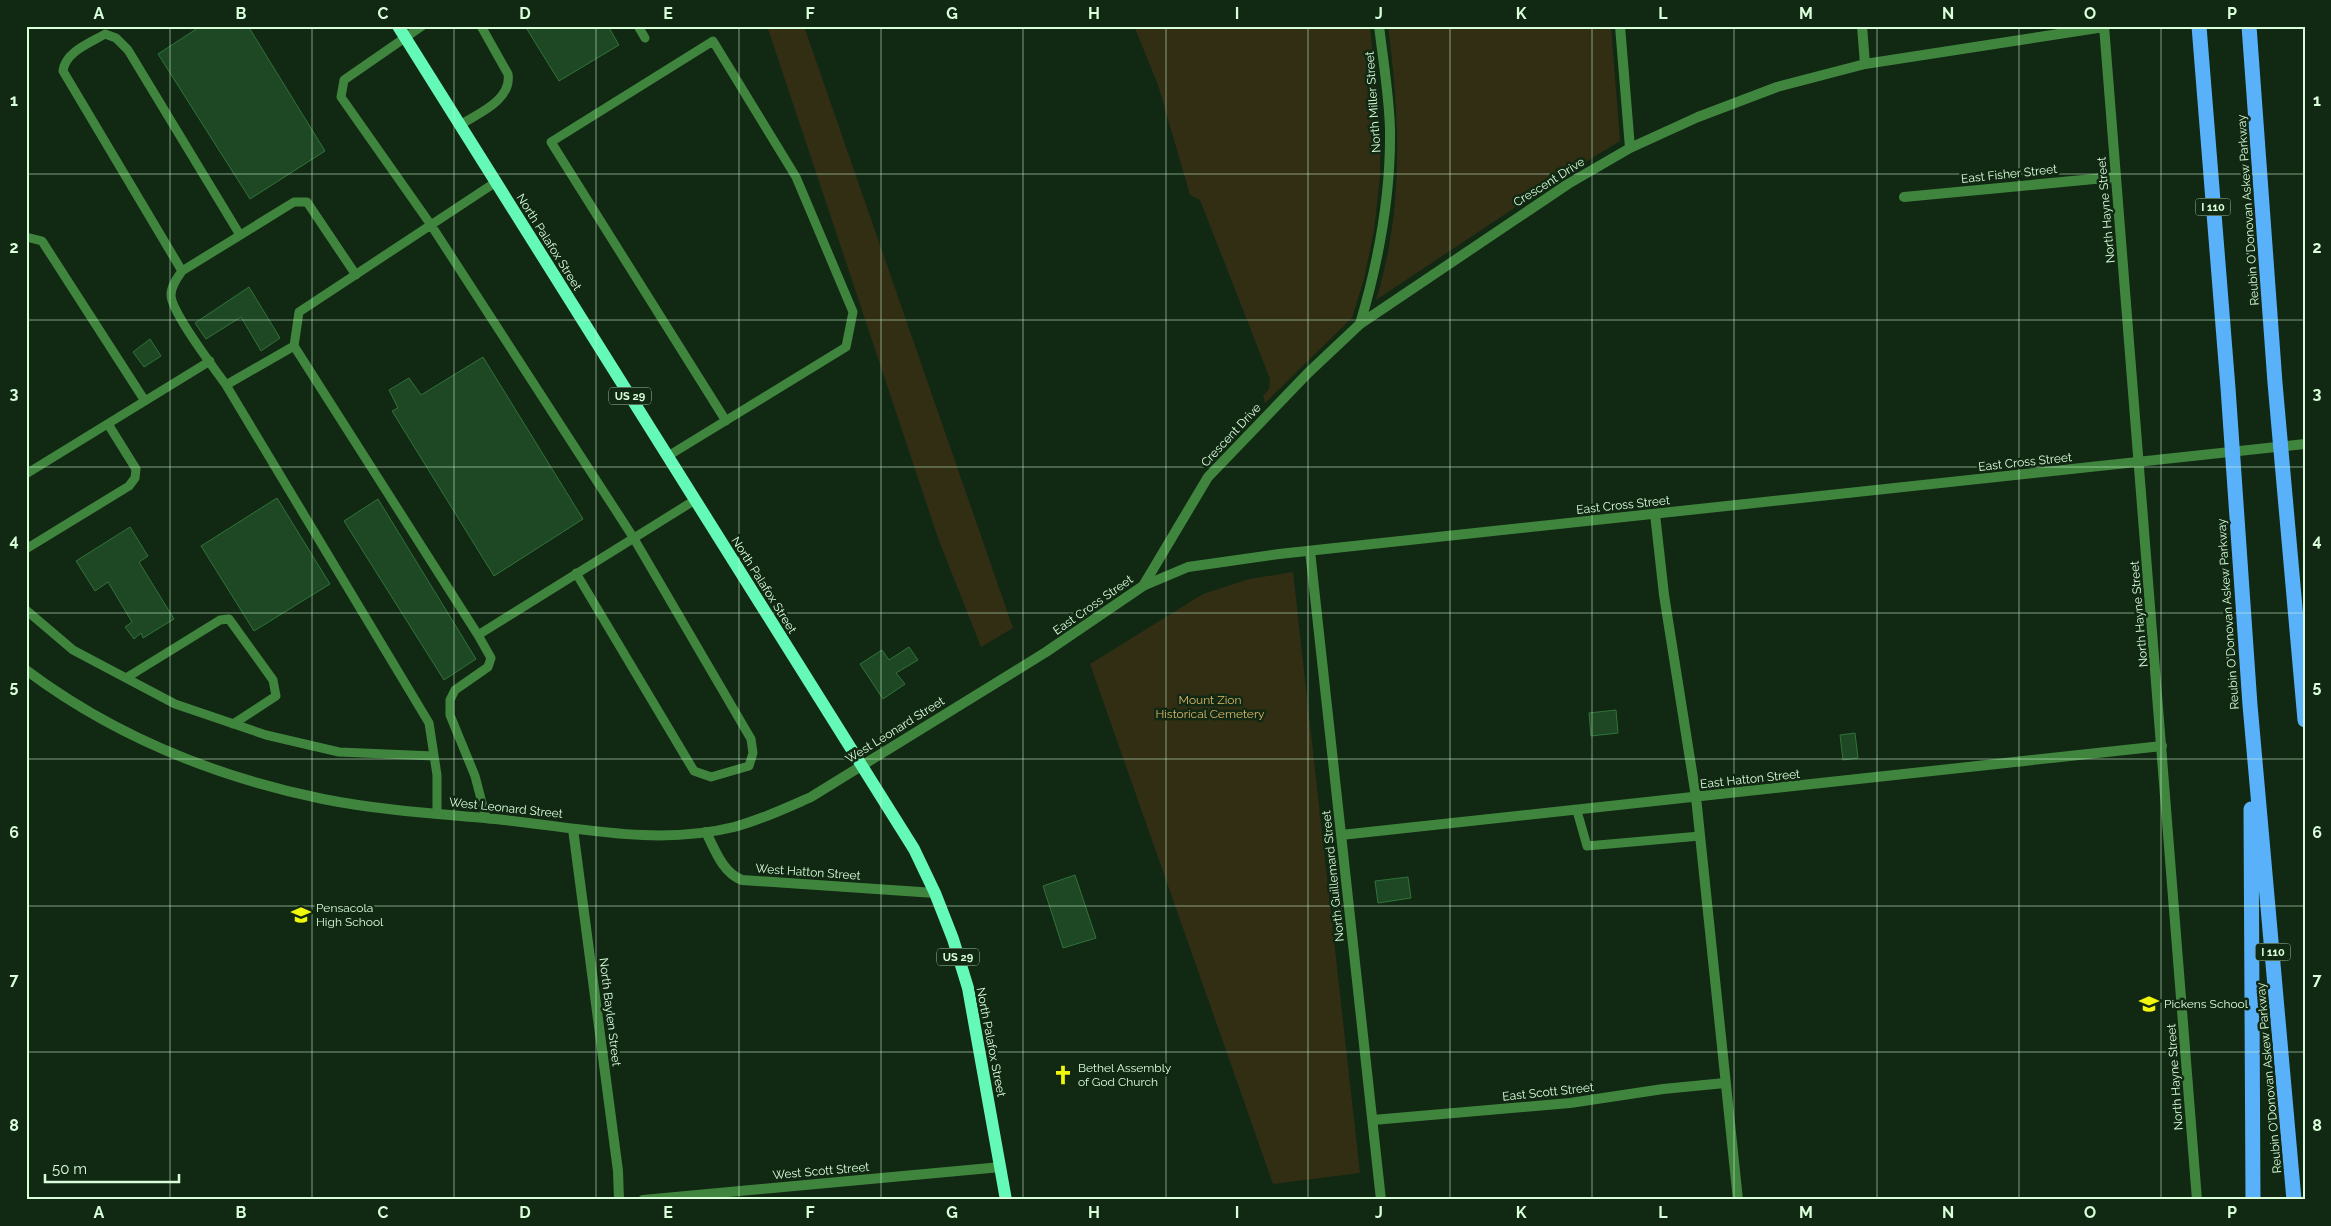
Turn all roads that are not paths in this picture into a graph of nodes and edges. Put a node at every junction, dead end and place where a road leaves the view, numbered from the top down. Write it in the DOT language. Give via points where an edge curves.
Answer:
graph roads {
  1 [pos="422,26"];
  2 [pos="481,26"];
  3 [pos="638,26"];
  4 [pos="1379,26"];
  5 [pos="1620,26"];
  6 [pos="1862,26"];
  7 [pos="2199,26"];
  8 [pos="2249,26"];
  9 [pos="2104,27"];
  10 [pos="401,31"];
  11 [pos="645,38"];
  12 [pos="1865,64"];
  13 [pos="460,126"];
  14 [pos="1630,148"];
  15 [pos="2115,177"];
  16 [pos="496,182"];
  17 [pos="1904,197"];
  18 [pos="431,225"];
  19 [pos="240,235"];
  20 [pos="26,237"];
  21 [pos="182,271"];
  22 [pos="356,274"];
  23 [pos="1360,324"];
  24 [pos="294,346"];
  25 [pos="210,361"];
  26 [pos="226,385"];
  27 [pos="145,401"];
  28 [pos="726,421"];
  29 [pos="108,424"];
  30 [pos="2305,444"];
  31 [pos="668,456"];
  32 [pos="2139,463"];
  33 [pos="26,474"];
  34 [pos="695,500"];
  35 [pos="1655,514"];
  36 [pos="633,538"];
  37 [pos="26,549"];
  38 [pos="1310,551"];
  39 [pos="576,573"];
  40 [pos="1143,586"];
  41 [pos="26,610"];
  42 [pos="478,635"];
  43 [pos="26,670"];
  44 [pos="126,678"];
  45 [pos="978,694"];
  46 [pos="2250,705"];
  47 [pos="2305,720"];
  48 [pos="232,724"];
  49 [pos="2162,746"];
  50 [pos="434,756"];
  51 [pos="862,766"];
  52 [pos="1696,797"];
  53 [pos="1577,811"];
  54 [pos="437,813"];
  55 [pos="486,818"];
  56 [pos="573,829"];
  57 [pos="706,832"];
  58 [pos="1341,835"];
  59 [pos="1700,836"];
  60 [pos="935,893"];
  61 [pos="1725,1083"];
  62 [pos="1373,1120"];
  63 [pos="1001,1167"];
  64 [pos="619,1200"];
  65 [pos="644,1200"];
  66 [pos="1006,1200"];
  67 [pos="1381,1200"];
  68 [pos="1738,1200"];
  69 [pos="2197,1200"];
  70 [pos="2253,1200"];
  71 [pos="2294,1200"];
  1 -- 10 [label="lane"];
  2 -- 13 [label="lane" via="508,74 509,82 503,97"];
  3 -- 11 [label="lane"];
  4 -- 23 [label="street, North Miller Street" via="1390,128 1389,178 1383,233"];
  5 -- 14 [label="street"];
  6 -- 12 [label="street"];
  7 -- 46 [label="highway, Reubin O'Donovan Askew Parkway / I 110"];
  8 -- 47 [label="highway, Reubin O'Donovan Askew Parkway" via="2275,383"];
  9 -- 12 [label="street, Crescent Drive"];
  9 -- 15 [label="street, North Hayne Street"];
  10 -- 13 [label="main road, North Palafox Street / US 29"];
  10 -- 18 [label="lane" via="344,80 341,96"];
  12 -- 14 [label="street, Crescent Drive" via="1777,87 1698,117"];
  13 -- 16 [label="main road, North Palafox Street / US 29"];
  14 -- 23 [label="street, Crescent Drive" via="1568,184"];
  15 -- 17 [label="street, East Fisher Street"];
  15 -- 32 [label="street, North Hayne Street"];
  16 -- 18 [label="lane"];
  16 -- 31 [label="main road, North Palafox Street / US 29"];
  18 -- 22 [label="lane"];
  18 -- 36 [label="lane"];
  19 -- 21 [label="lane"];
  19 -- 21 [label="lane" via="128,50 116,38 105,34 69,56 63,71"];
  19 -- 22 [label="lane" via="294,202 307,202"];
  20 -- 27 [label="lane" via="42,241"];
  21 -- 25 [label="lane" via="170,296 179,316"];
  22 -- 24 [label="lane" via="299,312"];
  23 -- 40 [label="street, Crescent Drive" via="1308,372 1208,477"];
  24 -- 26 [label="lane"];
  24 -- 42 [label="lane"];
  25 -- 26 [label="lane"];
  25 -- 27 [label="lane"];
  26 -- 50 [label="lane" via="429,723"];
  27 -- 29 [label="lane"];
  28 -- 28 [label="lane" via="846,347 853,312 796,177 713,41 551,142"];
  28 -- 31 [label="lane"];
  29 -- 33 [label="lane"];
  29 -- 37 [label="lane" via="136,469 135,478 129,486"];
  30 -- 32 [label="street, East Cross Street"];
  31 -- 34 [label="main road, North Palafox Street / US 29"];
  32 -- 35 [label="street, East Cross Street"];
  32 -- 49 [label="street, North Hayne Street"];
  34 -- 36 [label="lane"];
  34 -- 51 [label="main road, North Palafox Street / US 29"];
  35 -- 38 [label="street, East Cross Street"];
  35 -- 52 [label="street" via="1667,615"];
  36 -- 39 [label="lane"];
  36 -- 39 [label="lane" via="751,739 753,753 749,766 711,777 694,771"];
  38 -- 40 [label="street, East Cross Street" via="1188,567"];
  38 -- 58 [label="street, North Guillemard Street"];
  39 -- 42 [label="lane"];
  40 -- 45 [label="street, East Cross Street" via="1056,646"];
  41 -- 44 [label="lane" via="73,650"];
  42 -- 55 [label="lane" via="491,658 488,667 456,690 450,700 450,715 475,776"];
  43 -- 54 [label="street, West Leonard Street" via="109,723 217,770 324,799"];
  44 -- 48 [label="lane" via="175,704"];
  44 -- 48 [label="lane" via="220,620 229,619 273,680 276,689 276,696"];
  45 -- 51 [label="street, West Leonard Street"];
  46 -- 70 [label="highway"];
  46 -- 71 [label="highway, Reubin O'Donovan Askew Parkway / I 110"];
  48 -- 50 [label="lane" via="339,752"];
  49 -- 52 [label="street, East Hatton Street"];
  49 -- 69 [label="street, North Hayne Street"];
  50 -- 54 [label="lane"];
  51 -- 57 [label="street, West Leonard Street" via="811,797 778,812 735,827"];
  51 -- 60 [label="main road, North Palafox Street / US 29" via="914,848"];
  52 -- 53 [label="street, East Hatton Street"];
  52 -- 59 [label="street"];
  53 -- 58 [label="street, East Hatton Street"];
  53 -- 59 [label="lane" via="1587,846"];
  54 -- 55 [label="street, West Leonard Street"];
  55 -- 56 [label="street, West Leonard Street"];
  56 -- 57 [label="street, West Leonard Street" via="653,836"];
  56 -- 64 [label="street, North Baylen Street" via="618,1171"];
  57 -- 60 [label="street, West Hatton Street" via="727,871 742,880"];
  58 -- 62 [label="street, North Guillemard Street"];
  59 -- 61 [label="street"];
  60 -- 63 [label="main road, North Palafox Street / US 29" via="968,988"];
  61 -- 62 [label="street, East Scott Street" via="1570,1103"];
  61 -- 68 [label="street"];
  62 -- 67 [label="street, North Guillemard Street"];
  63 -- 65 [label="street, West Scott Street"];
  63 -- 66 [label="main road, North Palafox Street / US 29"];
}
